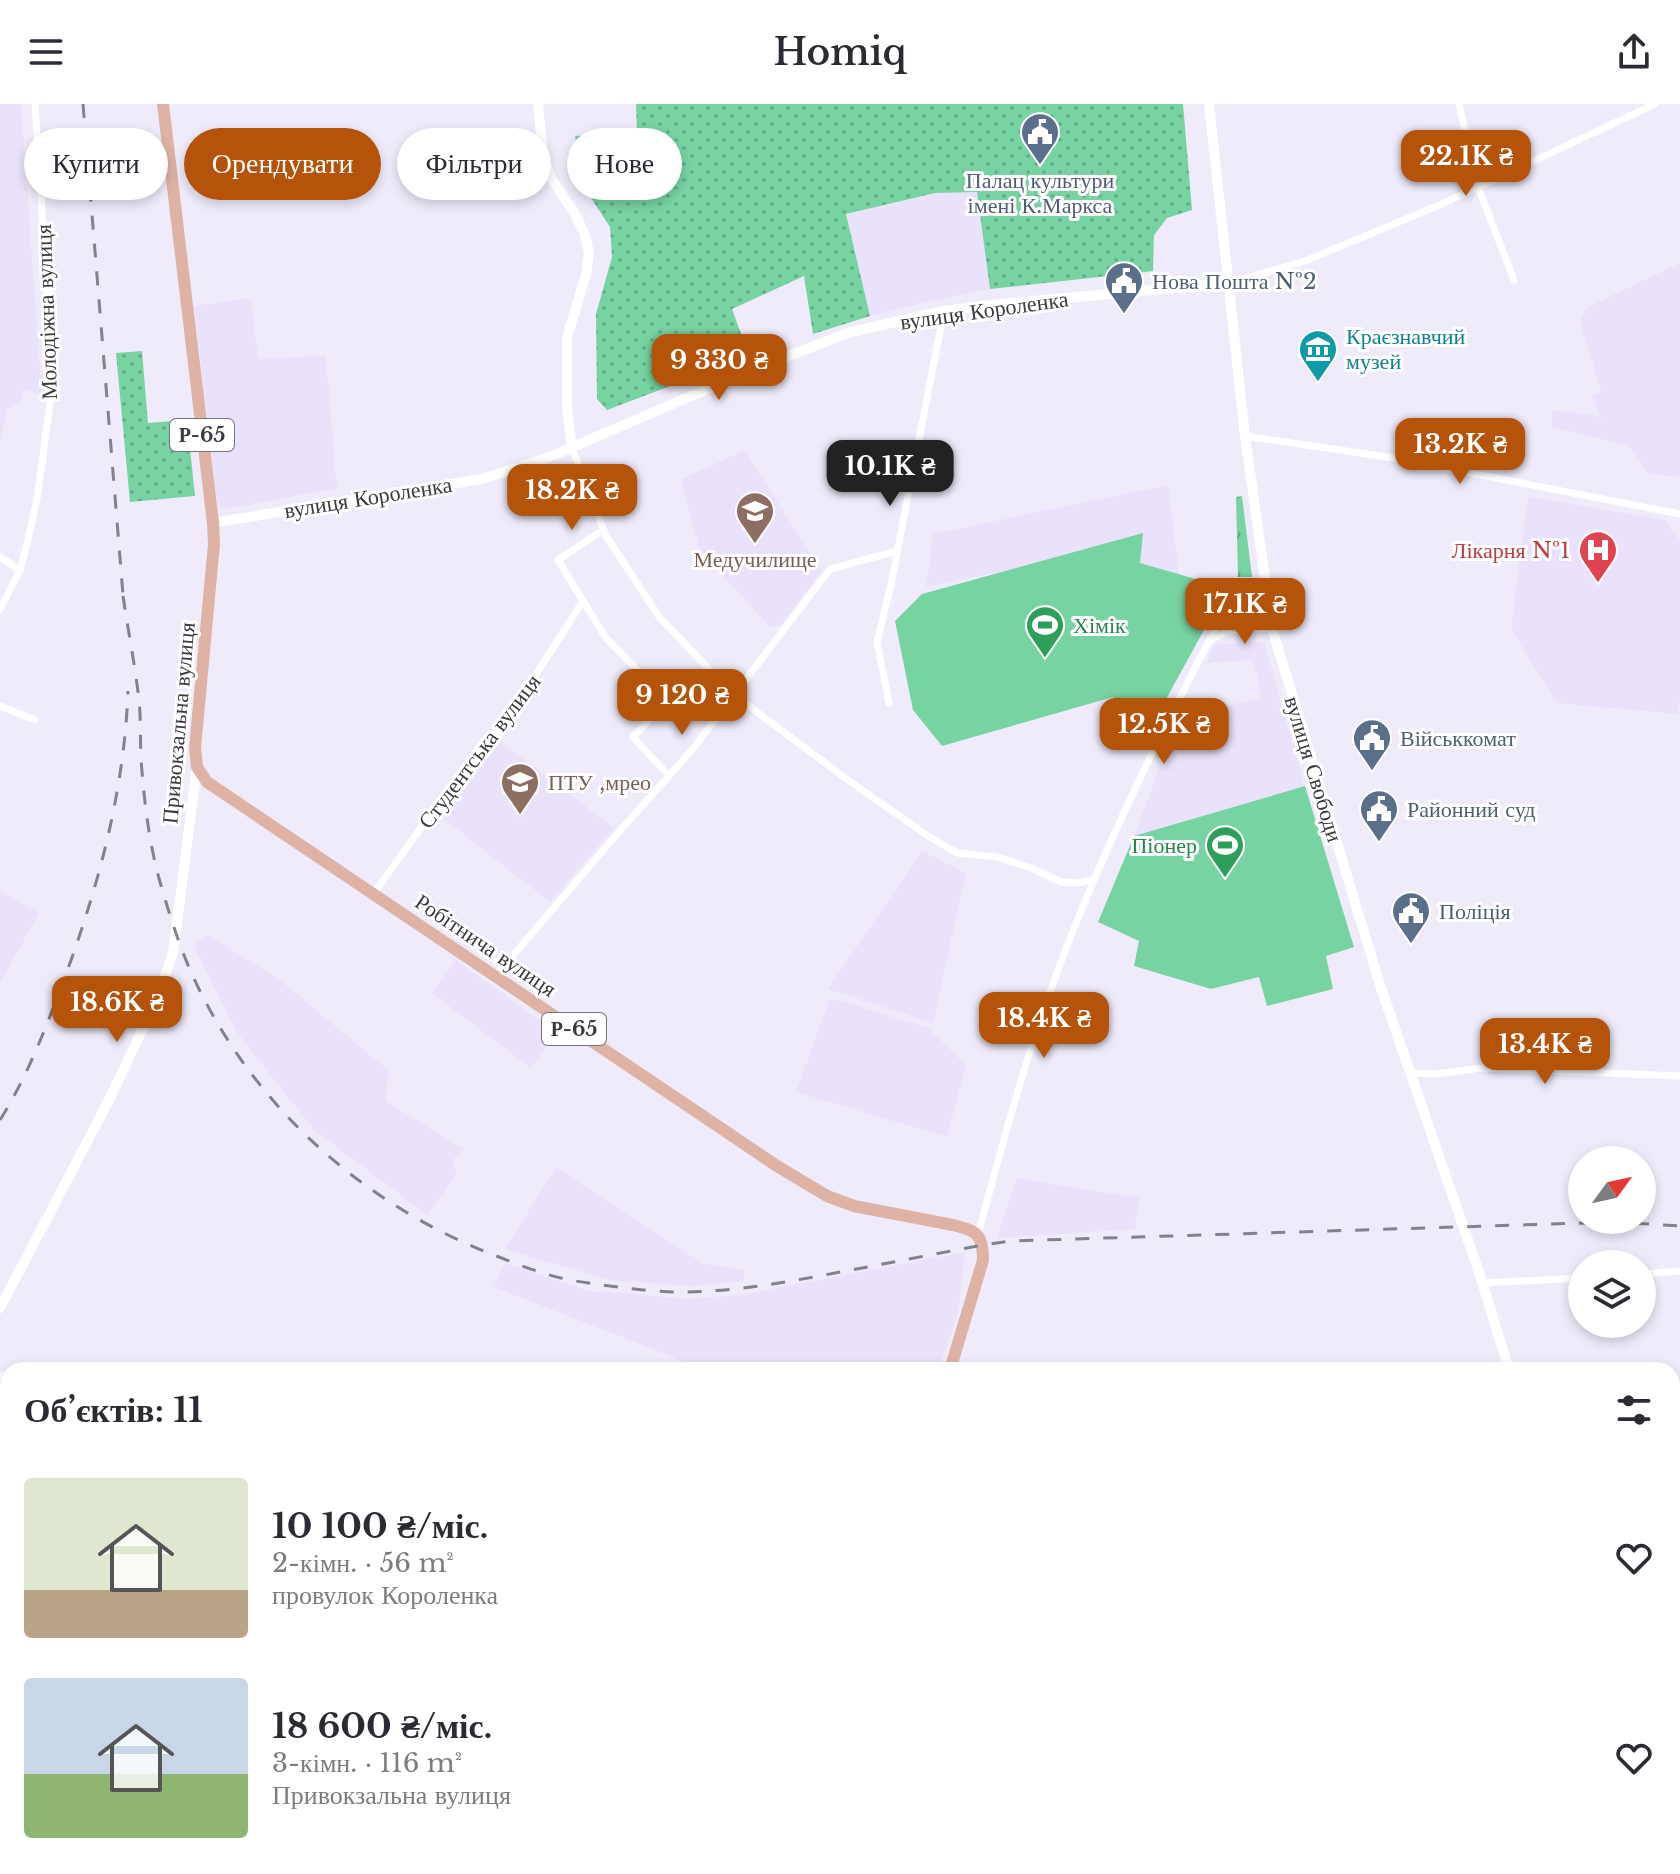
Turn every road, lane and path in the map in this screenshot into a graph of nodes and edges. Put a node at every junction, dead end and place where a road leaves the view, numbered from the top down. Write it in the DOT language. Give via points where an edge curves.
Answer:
graph roads {
  1 [pos="35,104"];
  2 [pos="163,104"];
  3 [pos="538,104"];
  4 [pos="1209,104"];
  5 [pos="1459,104"];
  6 [pos="1655,104"];
  7 [pos="1478,187"];
  8 [pos="1514,280"];
  9 [pos="1229,283"];
  10 [pos="944,311"];
  11 [pos="1245,436"];
  12 [pos="572,448"];
  13 [pos="1680,514"];
  14 [pos="213,523"];
  15 [pos="603,530"];
  16 [pos="897,551"];
  17 [pos="0,557"];
  18 [pos="20,570"];
  19 [pos="1264,579"];
  20 [pos="582,604"];
  21 [pos="0,609"];
  22 [pos="1272,628"];
  23 [pos="1211,640"];
  24 [pos="734,695"];
  25 [pos="889,703"];
  26 [pos="0,706"];
  27 [pos="35,720"];
  28 [pos="197,767"];
  29 [pos="669,776"];
  30 [pos="1094,880"];
  31 [pos="374,893"];
  32 [pos="496,975"];
  33 [pos="1411,1073"];
  34 [pos="1680,1076"];
  35 [pos="978,1235"];
  36 [pos="1680,1271"];
  37 [pos="1656,1273"];
  38 [pos="1568,1279"];
  39 [pos="1483,1283"];
  40 [pos="0,1308"];
  41 [pos="952,1362"];
  42 [pos="1507,1362"];
  1 -- 18 [label="street, Молодіжна вулиця" via="50,404 37,499"];
  2 -- 14 [label="main road, Привокзальна вулиця / Р-65"];
  3 -- 12 [label="main road" via="543,156 585,235 589,253 567,337"];
  4 -- 9 [label="main road, вулиця Свободи"];
  5 -- 7 [label="street"];
  6 -- 7 [label="street, вулиця Короленка"];
  7 -- 8 [label="street"];
  7 -- 9 [label="street, вулиця Короленка" via="1305,261"];
  9 -- 10 [label="main road, вулиця Короленка"];
  9 -- 11 [label="main road, вулиця Свободи"];
  10 -- 12 [label="main road, вулиця Короленка" via="851,332 795,352"];
  10 -- 16 [label="street"];
  11 -- 13 [label="street" via="1394,458"];
  11 -- 19 [label="main road, вулиця Свободи"];
  12 -- 14 [label="main road, вулиця Короленка" via="482,479"];
  12 -- 15 [label="street"];
  14 -- 28 [label="main road, Привокзальна вулиця / Р-65"];
  15 -- 20 [label="street" via="558,560"];
  15 -- 24 [label="street" via="660,618"];
  16 -- 24 [label="street" via="830,569"];
  16 -- 25 [label="street" via="877,642"];
  17 -- 18 [label="street"];
  18 -- 21 [label="street, Молодіжна вулиця"];
  19 -- 22 [label="main road, вулиця Свободи"];
  19 -- 23 [label="street" via="1226,609"];
  20 -- 29 [label="street" via="606,638 665,698 633,737"];
  20 -- 31 [label="street, Студентська вулиця" via="501,729 485,739"];
  22 -- 23 [label="street" via="1228,631"];
  22 -- 33 [label="main road, вулиця Свободи"];
  23 -- 30 [label="street"];
  24 -- 29 [label="street"];
  24 -- 30 [label="street" via="957,853 997,857 1061,882"];
  26 -- 27 [label="street"];
  28 -- 31 [label="main road, Робітнича вулиця / Р-65" via="207,782"];
  28 -- 40 [label="main road, Привокзальна вулиця" via="173,953 156,1001"];
  29 -- 32 [label="street"];
  30 -- 35 [label="street" via="1025,1067"];
  31 -- 32 [label="main road, Робітнича вулиця / Р-65"];
  32 -- 35 [label="main road, Робітнича вулиця / Р-65" via="827,1196 967,1228"];
  33 -- 34 [label="street" via="1482,1068"];
  33 -- 39 [label="main road, вулиця Свободи"];
  35 -- 41 [label="main road" via="983,1260"];
  36 -- 37 [label="street"];
  38 -- 39 [label="street"];
  39 -- 42 [label="main road, вулиця Свободи"];
}
